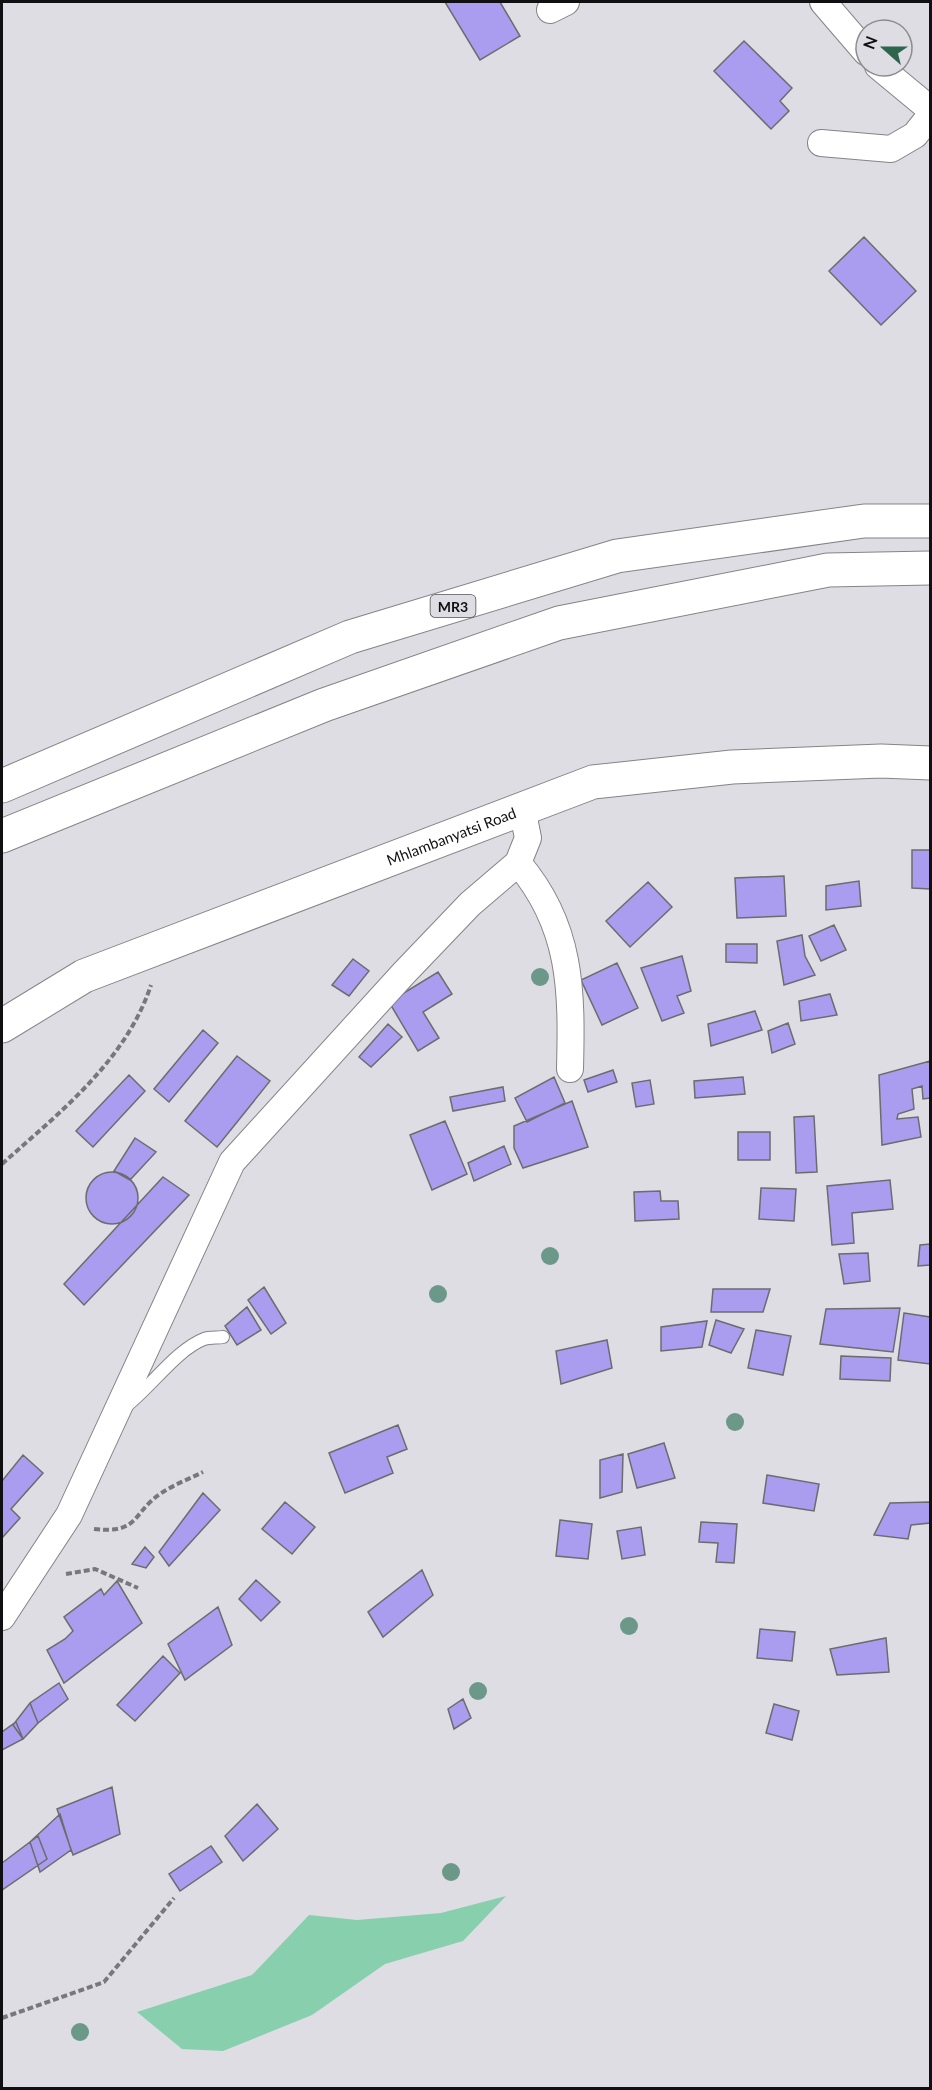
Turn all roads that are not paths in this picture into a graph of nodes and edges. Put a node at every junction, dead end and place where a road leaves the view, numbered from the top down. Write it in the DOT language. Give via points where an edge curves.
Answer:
graph roads {
  1 [pos="823,2"];
  2 [pos="854,38"];
  3 [pos="893,78"];
  4 [pos="930,109"];
  5 [pos="930,116"];
  6 [pos="821,143"];
  7 [pos="930,520"];
  8 [pos="930,568"];
  9 [pos="930,763"];
  10 [pos="2,786"];
  11 [pos="522,808"];
  12 [pos="2,836"];
  13 [pos="518,863"];
  14 [pos="2,1026"];
  15 [pos="570,1069"];
  16 [pos="223,1337"];
  17 [pos="119,1411"];
  18 [pos="2,1617"];
  1 -- 2 [label="street"];
  3 -- 4 [label="street"];
  5 -- 6 [label="street" via="915,135 891,149"];
  7 -- 10 [label="main road, MR3" via="864,521 617,556 350,637"];
  8 -- 12 [label="main road" via="828,570 560,623 324,705"];
  9 -- 11 [label="main road, Mhlambanyatsi Road" via="881,761 732,768 593,782"];
  11 -- 13 [label="street" via="528,838"];
  11 -- 14 [label="main road, Mhlambanyatsi Road" via="84,976"];
  13 -- 15 [label="street" via="541,894 561,937 568,974"];
  13 -- 17 [label="street" via="471,904 404,973 232,1162"];
  16 -- 17 [label="lane" via="205,1338 177,1356 146,1391"];
  17 -- 18 [label="street" via="69,1515"];
}
